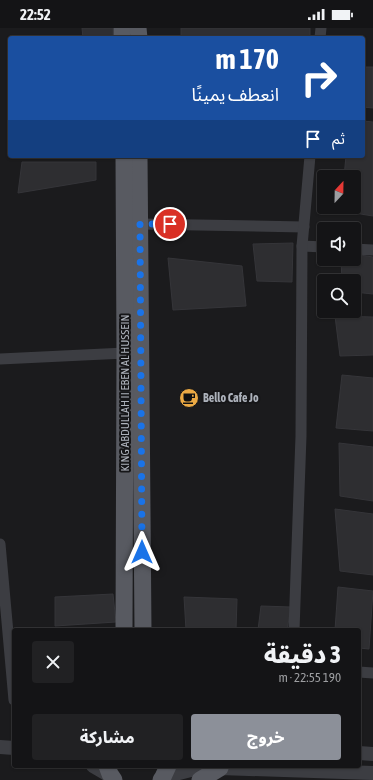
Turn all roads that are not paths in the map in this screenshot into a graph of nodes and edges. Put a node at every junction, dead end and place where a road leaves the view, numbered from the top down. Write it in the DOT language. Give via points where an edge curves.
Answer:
graph roads {
  1 [pos="124,158"];
  2 [pos="140,158"];
  3 [pos="310,158"];
  4 [pos="140,224"];
  5 [pos="304,227"];
  6 [pos="302,246"];
  7 [pos="317,247"];
  8 [pos="361,249"];
  9 [pos="373,250"];
  10 [pos="126,352"];
  11 [pos="0,359"];
  12 [pos="0,544"];
  13 [pos="124,628"];
  14 [pos="143,628"];
  15 [pos="294,628"];
  16 [pos="361,672"];
  17 [pos="373,673"];
  18 [pos="12,678"];
  19 [pos="0,747"];
  20 [pos="12,748"];
  21 [pos="361,754"];
  22 [pos="373,754"];
  23 [pos="96,768"];
  24 [pos="220,768"];
  25 [pos="373,773"];
  26 [pos="164,774"];
  27 [pos="112,775"];
  28 [pos="352,776"];
  29 [pos="200,780"];
  1 -- 10 [label="main road, KING ABDULLAH II EBEN AL HUSSEIN"];
  2 -- 4 [label="main road, KING ABDULLAH II EBEN AL HUSSEIN"];
  3 -- 5 [label="street"];
  4 -- 5 [label="street"];
  4 -- 14 [label="main road, KING ABDULLAH II EBEN AL HUSSEIN"];
  5 -- 6 [label="street"];
  6 -- 7 [label="street"];
  6 -- 15 [label="street" via="301,436"];
  8 -- 9 [label="street"];
  10 -- 11 [label="street"];
  10 -- 13 [label="main road, KING ABDULLAH II EBEN AL HUSSEIN"];
  12 -- 18 [label="street"];
  16 -- 17 [label="street"];
  19 -- 20 [label="street"];
  21 -- 22 [label="street"];
  23 -- 27 [label="street"];
  24 -- 26 [label="street"];
  24 -- 28 [label="street"];
  24 -- 29 [label="main road"];
  25 -- 28 [label="street"];
}
